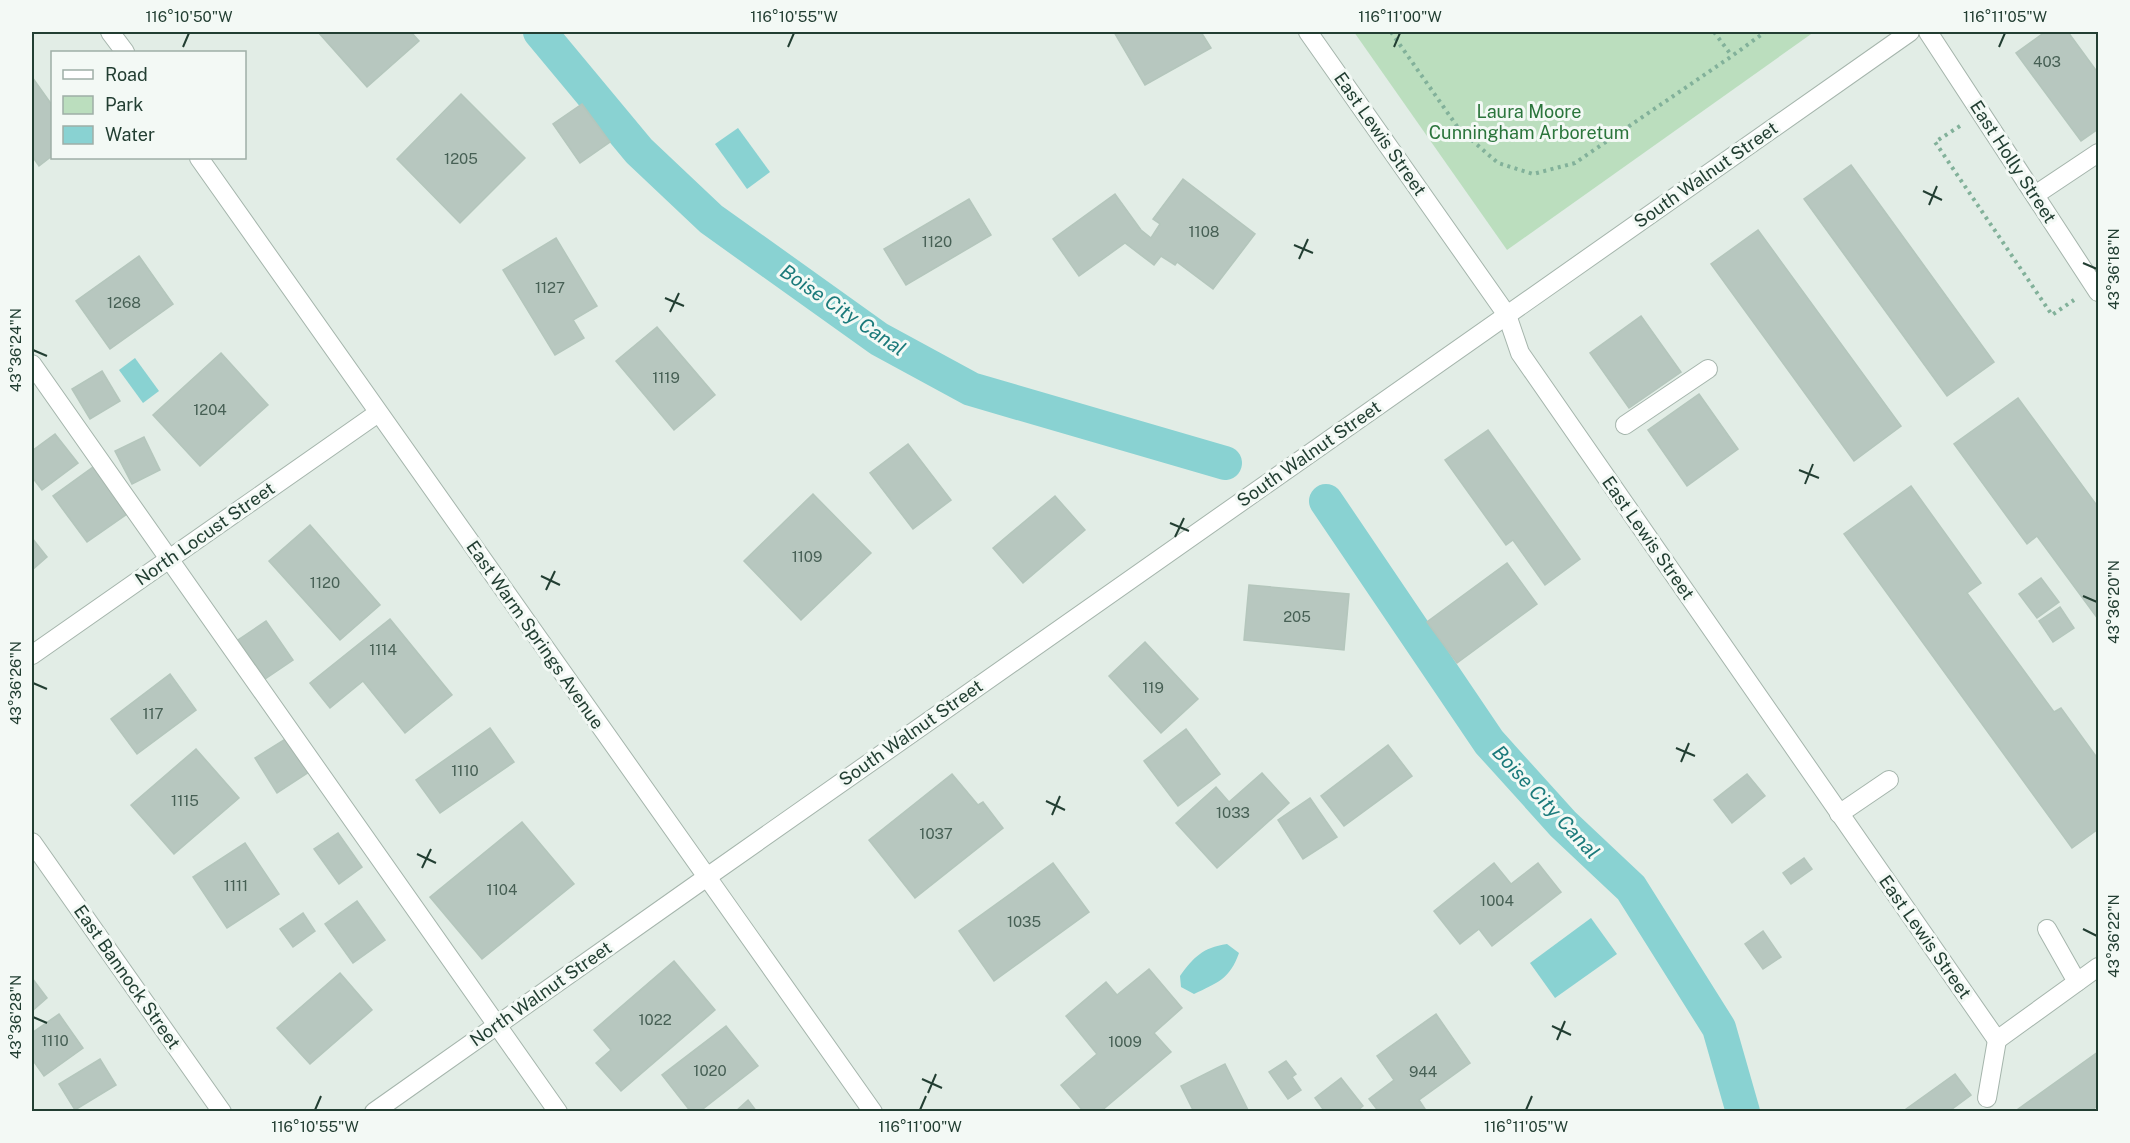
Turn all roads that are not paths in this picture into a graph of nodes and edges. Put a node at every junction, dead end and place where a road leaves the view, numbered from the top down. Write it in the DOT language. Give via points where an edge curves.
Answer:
graph roads {
  1 [pos="110,32"];
  2 [pos="1308,32"];
  3 [pos="1910,32"];
  4 [pos="1928,32"];
  5 [pos="124,51"];
  6 [pos="2098,153"];
  7 [pos="199,159"];
  8 [pos="2035,195"];
  9 [pos="2097,289"];
  10 [pos="1507,315"];
  11 [pos="32,364"];
  12 [pos="1708,369"];
  13 [pos="378,413"];
  14 [pos="1625,425"];
  15 [pos="169,560"];
  16 [pos="32,656"];
  17 [pos="1889,780"];
  18 [pos="1839,814"];
  19 [pos="32,842"];
  20 [pos="707,877"];
  21 [pos="2047,929"];
  22 [pos="2098,967"];
  23 [pos="2077,982"];
  24 [pos="497,1025"];
  25 [pos="1996,1040"];
  26 [pos="1987,1098"];
  27 [pos="222,1112"];
  28 [pos="374,1112"];
  29 [pos="558,1112"];
  30 [pos="873,1112"];
  1 -- 5 [label="street"];
  2 -- 10 [label="street, East Lewis Street"];
  3 -- 10 [label="street, South Walnut Street"];
  4 -- 8 [label="street, East Holly Street"];
  6 -- 8 [label="street"];
  7 -- 13 [label="street, East Warm Springs Avenue"];
  8 -- 9 [label="street, East Holly Street"];
  10 -- 18 [label="street, East Lewis Street" via="1520,353"];
  10 -- 20 [label="street, South Walnut Street"];
  11 -- 15 [label="street"];
  12 -- 14 [label="street"];
  13 -- 15 [label="street, North Locust Street"];
  13 -- 20 [label="street, East Warm Springs Avenue"];
  15 -- 16 [label="street, North Locust Street"];
  15 -- 24 [label="street"];
  17 -- 18 [label="street"];
  18 -- 25 [label="street, East Lewis Street"];
  19 -- 27 [label="street, East Bannock Street"];
  20 -- 24 [label="street, North Walnut Street"];
  20 -- 30 [label="street, East Warm Springs Avenue"];
  21 -- 23 [label="street"];
  22 -- 23 [label="street"];
  23 -- 25 [label="street"];
  24 -- 28 [label="street, North Walnut Street"];
  24 -- 29 [label="street"];
  25 -- 26 [label="street"];
}
